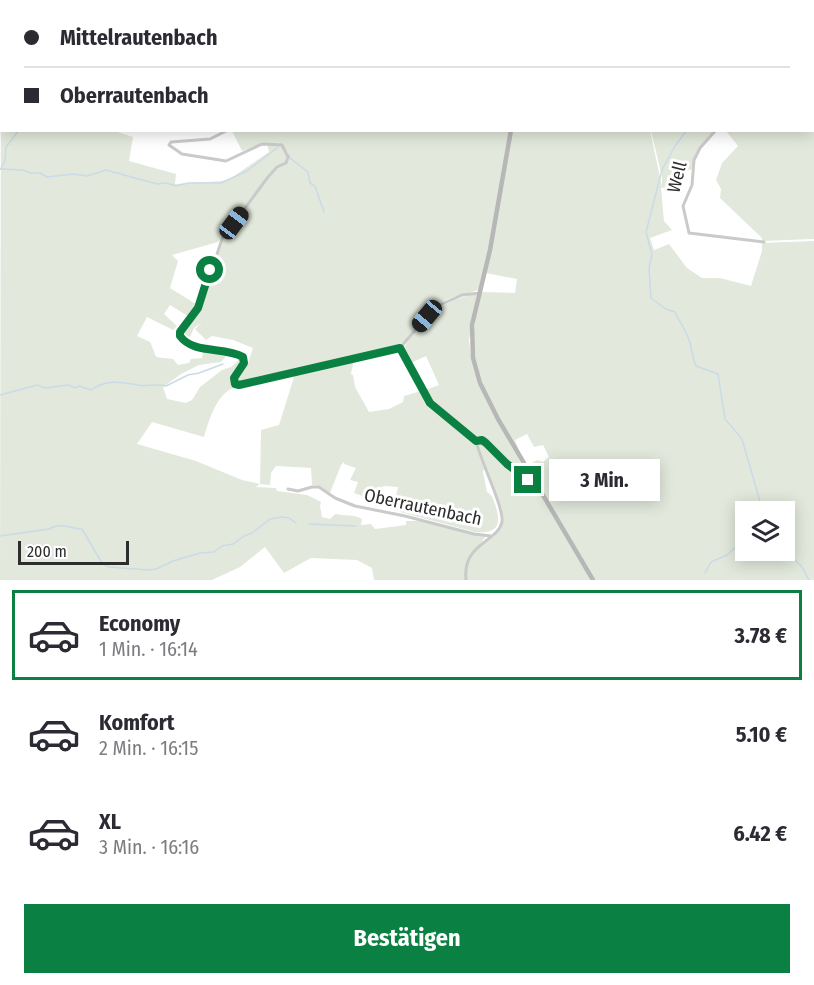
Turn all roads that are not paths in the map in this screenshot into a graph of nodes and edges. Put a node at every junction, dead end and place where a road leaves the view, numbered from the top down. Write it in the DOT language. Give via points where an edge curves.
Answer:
graph roads {
  1 [pos="224,132"];
  2 [pos="512,132"];
  3 [pos="714,132"];
  4 [pos="764,242"];
  5 [pos="480,293"];
  6 [pos="400,348"];
  7 [pos="476,441"];
  8 [pos="533,479"];
  9 [pos="288,489"];
  10 [pos="490,536"];
  11 [pos="466,580"];
  12 [pos="593,580"];
  1 -- 6 [label="street" via="210,139 169,145 184,155 226,161 262,144 278,144 288,157 220,241 200,303 180,332 181,337 192,346 243,357 244,363 234,378 237,385"];
  2 -- 5 [label="main road"];
  3 -- 4 [label="street, Well" via="694,160 692,185 683,206 689,233"];
  5 -- 6 [label="street" via="462,295 437,307"];
  5 -- 8 [label="main road" via="471,330 476,371 492,408"];
  6 -- 7 [label="street" via="430,403"];
  7 -- 8 [label="street" via="482,440 525,478"];
  7 -- 10 [label="street, Oberrautenbach" via="502,519 498,530"];
  8 -- 12 [label="main road"];
  9 -- 10 [label="street, Oberrautenbach" via="319,487 355,506"];
  10 -- 11 [label="street" via="470,557"];
}
